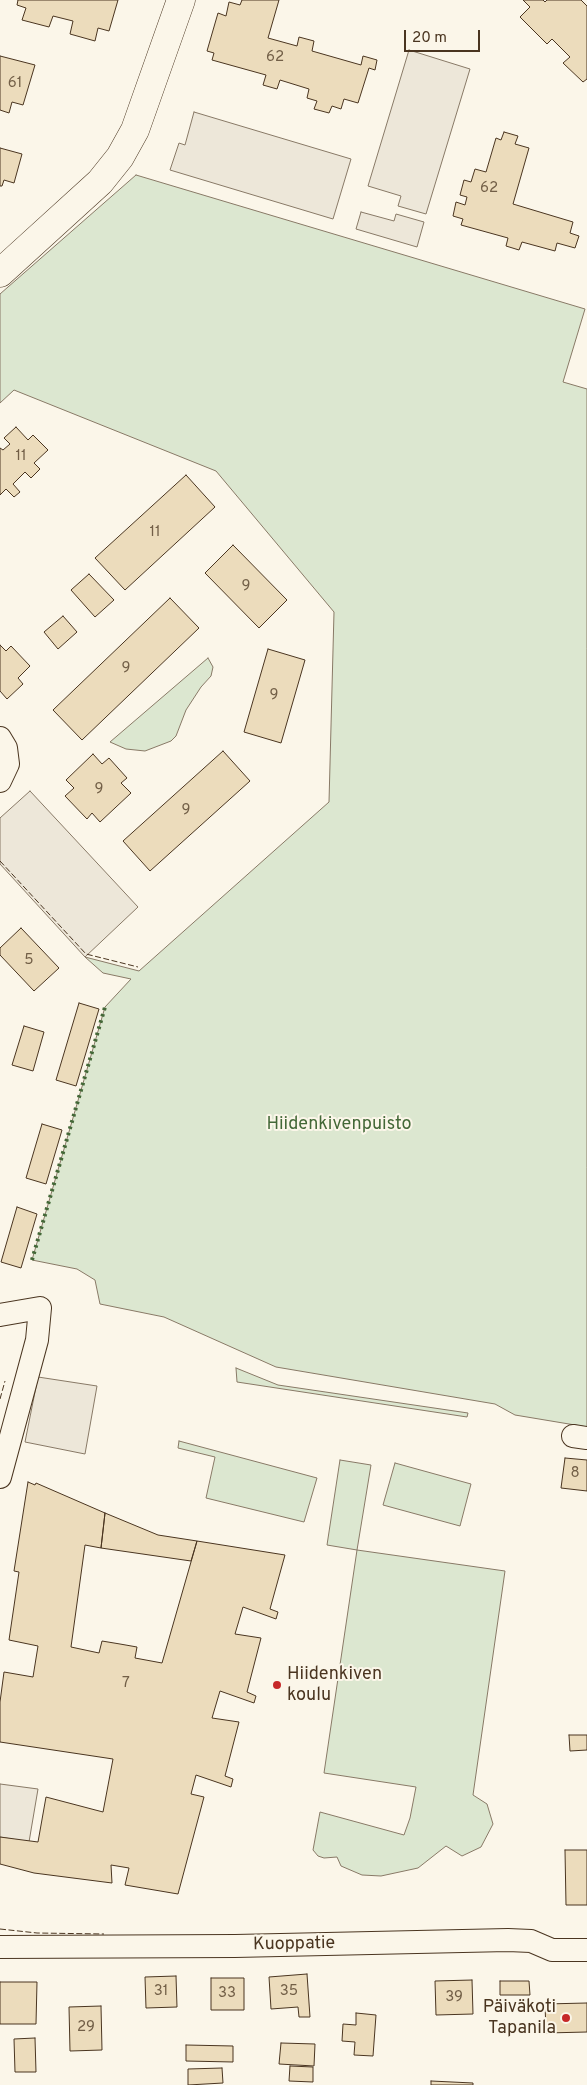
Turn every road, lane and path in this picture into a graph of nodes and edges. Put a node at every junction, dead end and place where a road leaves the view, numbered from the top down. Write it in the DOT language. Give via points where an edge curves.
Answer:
graph roads {
  1 [pos="181,0"];
  2 [pos="0,273"];
  3 [pos="0,738"];
  4 [pos="0,782"];
  5 [pos="0,1315"];
  6 [pos="0,1477"];
  7 [pos="0,1947"];
  8 [pos="587,1950"];
  1 -- 2 [label="street" via="135,130 120,158 100,182"];
  3 -- 4 [label="street" via="6,748 8,764"];
  5 -- 6 [label="street" via="40,1308 37,1340"];
  7 -- 8 [label="street, Kuoppatie" via="508,1940 531,1941 552,1950"];
}
